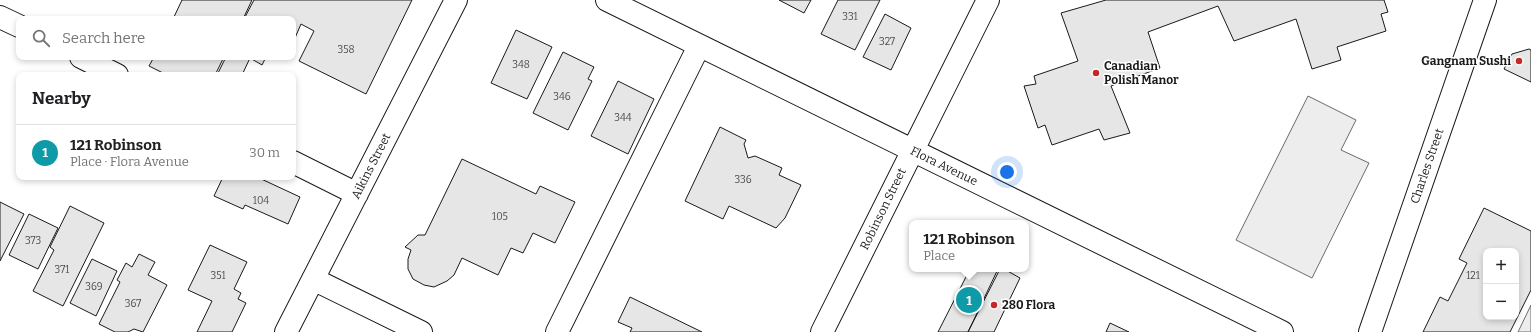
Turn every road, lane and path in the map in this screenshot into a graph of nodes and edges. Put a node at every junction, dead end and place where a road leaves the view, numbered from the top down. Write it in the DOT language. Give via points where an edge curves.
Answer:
graph roads {
  1 [pos="456,0"];
  2 [pos="607,0"];
  3 [pos="988,0"];
  4 [pos="1485,0"];
  5 [pos="0,17"];
  6 [pos="16,25"];
  7 [pos="699,46"];
  8 [pos="87,60"];
  9 [pos="111,72"];
  10 [pos="912,150"];
  11 [pos="296,164"];
  12 [pos="357,194"];
  13 [pos="313,279"];
  14 [pos="286,332"];
  15 [pos="421,332"];
  16 [pos="557,332"];
  17 [pos="822,332"];
  18 [pos="1282,332"];
  19 [pos="1370,332"];
  1 -- 12 [label="street, Aikins Street"];
  2 -- 7 [label="street, Flora Avenue"];
  3 -- 10 [label="street, Robinson Street"];
  4 -- 19 [label="street, Charles Street"];
  5 -- 6 [label="street"];
  7 -- 10 [label="street, Flora Avenue"];
  7 -- 16 [label="street"];
  8 -- 9 [label="street"];
  10 -- 17 [label="street, Robinson Street"];
  10 -- 18 [label="street, Flora Avenue"];
  11 -- 12 [label="street"];
  12 -- 13 [label="street, Aikins Street"];
  13 -- 14 [label="street, Aikins Street"];
  13 -- 15 [label="street"];
}
